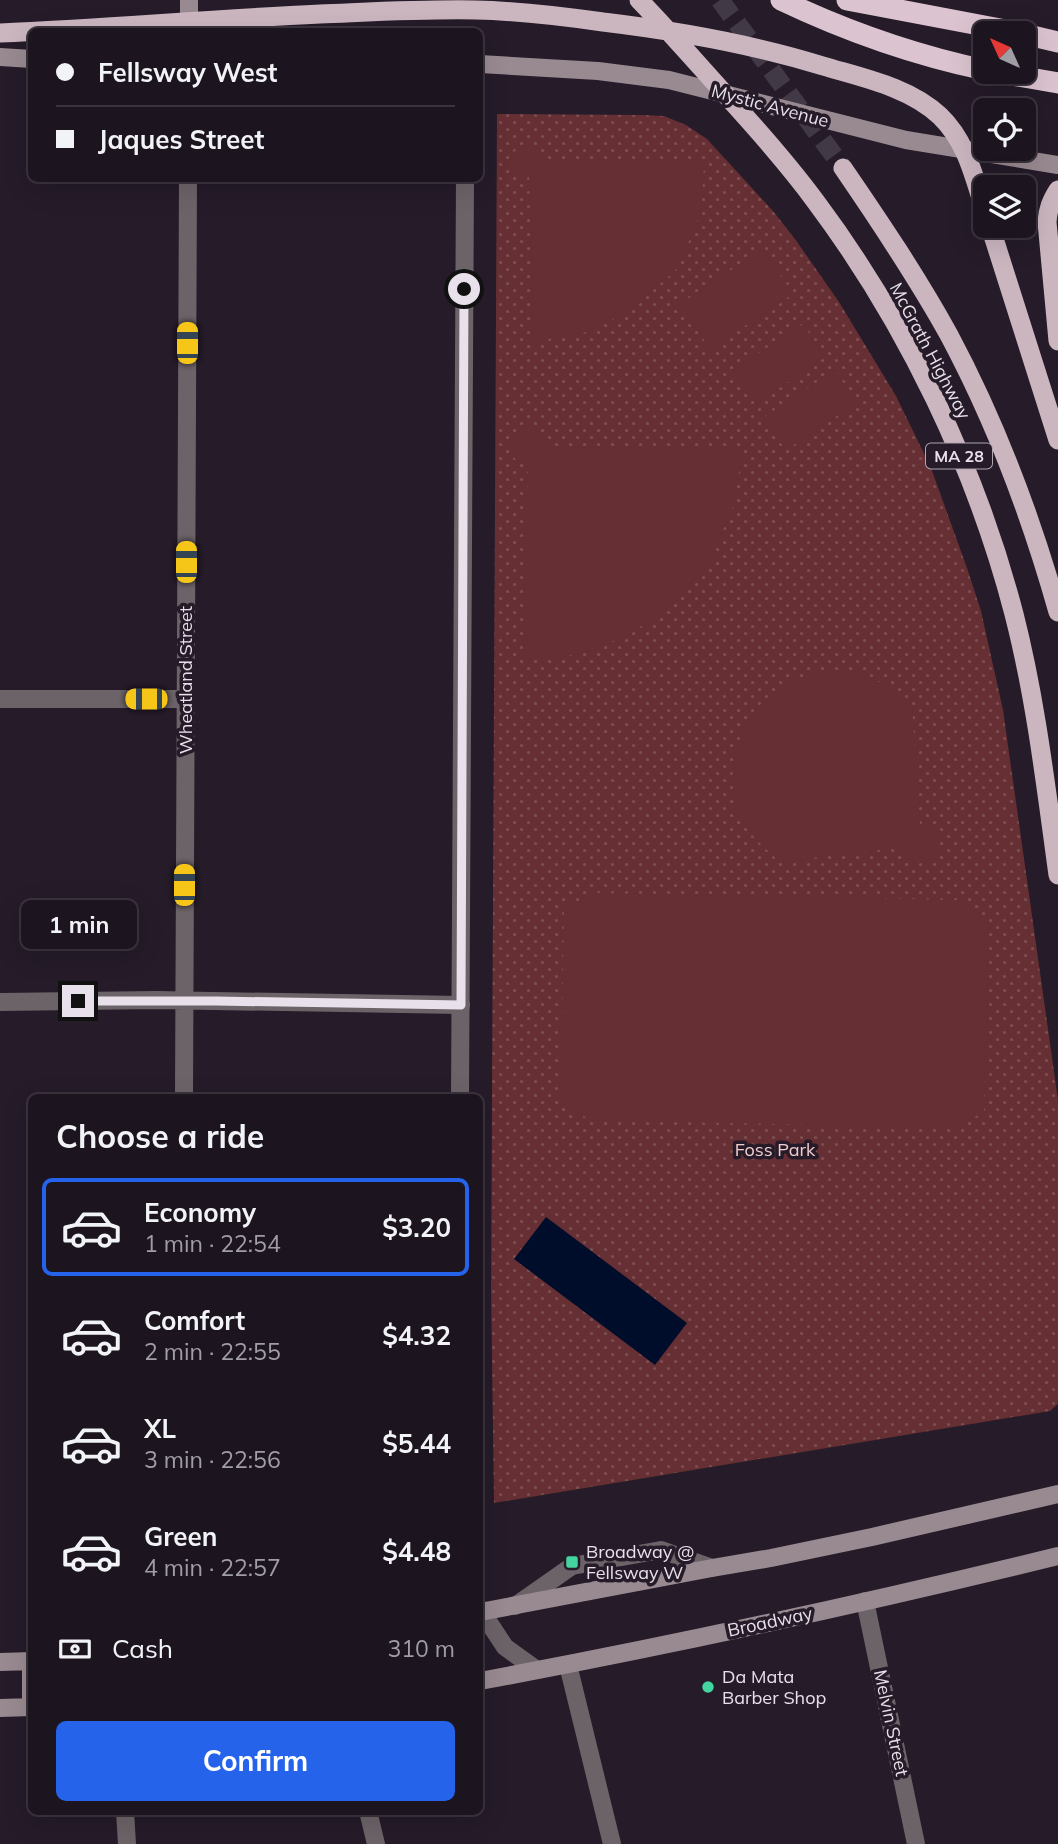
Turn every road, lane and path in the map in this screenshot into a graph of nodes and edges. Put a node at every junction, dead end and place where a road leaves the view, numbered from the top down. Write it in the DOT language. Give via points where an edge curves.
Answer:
graph roads {
  1 [pos="189,0"];
  2 [pos="639,0"];
  3 [pos="781,0"];
  4 [pos="834,0"];
  5 [pos="847,0"];
  6 [pos="973,24"];
  7 [pos="189,26"];
  8 [pos="135,28"];
  9 [pos="666,30"];
  10 [pos="28,32"];
  11 [pos="0,33"];
  12 [pos="861,34"];
  13 [pos="1036,37"];
  14 [pos="1058,42"];
  15 [pos="0,57"];
  16 [pos="28,59"];
  17 [pos="483,64"];
  18 [pos="973,67"];
  19 [pos="1036,79"];
  20 [pos="1058,83"];
  21 [pos="726,95"];
  22 [pos="965,149"];
  23 [pos="1058,165"];
  24 [pos="843,168"];
  25 [pos="973,175"];
  26 [pos="188,182"];
  27 [pos="465,182"];
  28 [pos="1058,190"];
  29 [pos="994,238"];
  30 [pos="1058,341"];
  31 [pos="1058,440"];
  32 [pos="1058,612"];
  33 [pos="0,699"];
  34 [pos="186,699"];
  35 [pos="1058,875"];
  36 [pos="184,1001"];
  37 [pos="0,1002"];
  38 [pos="461,1005"];
  39 [pos="184,1094"];
  40 [pos="460,1094"];
  41 [pos="1058,1494"];
  42 [pos="1058,1556"];
  43 [pos="712,1568"];
  44 [pos="865,1601"];
  45 [pos="515,1606"];
  46 [pos="483,1611"];
  47 [pos="483,1615"];
  48 [pos="28,1661"];
  49 [pos="0,1662"];
  50 [pos="568,1665"];
  51 [pos="537,1670"];
  52 [pos="483,1680"];
  53 [pos="28,1707"];
  54 [pos="0,1708"];
  55 [pos="125,1815"];
  56 [pos="369,1815"];
  57 [pos="127,1844"];
  58 [pos="376,1844"];
  59 [pos="612,1844"];
  60 [pos="916,1844"];
  1 -- 7 [label="main road"];
  2 -- 9 [label="highway, McGrath Highway / MA 28"];
  3 -- 12 [label="highway"];
  4 -- 12 [label="highway"];
  5 -- 6 [label="highway"];
  7 -- 8 [label="highway"];
  7 -- 9 [label="highway" via="477,10"];
  9 -- 21 [label="highway, McGrath Highway / MA 28"];
  9 -- 22 [label="highway" via="766,50 904,92 941,117"];
  10 -- 11 [label="highway"];
  12 -- 18 [label="highway"];
  13 -- 14 [label="highway"];
  15 -- 16 [label="main road"];
  17 -- 21 [label="main road, Mystic Avenue" via="635,75"];
  19 -- 20 [label="highway"];
  21 -- 22 [label="main road, Mystic Avenue"];
  21 -- 35 [label="highway, McGrath Highway / MA 28" via="789,167 852,255 916,364 962,462 998,559 1023,650"];
  22 -- 23 [label="main road, Mystic Avenue"];
  22 -- 25 [label="highway"];
  24 -- 32 [label="highway, McGrath Highway / MA 28" via="920,284 970,375 1028,515"];
  26 -- 34 [label="street, Wheatland Street"];
  27 -- 38 [label="street"];
  28 -- 30 [label="highway" via="1047,222"];
  29 -- 31 [label="highway"];
  33 -- 34 [label="street"];
  34 -- 36 [label="street, Wheatland Street"];
  36 -- 37 [label="street"];
  36 -- 38 [label="street"];
  36 -- 39 [label="street, Wheatland Street"];
  38 -- 40 [label="street"];
  41 -- 43 [label="main road" via="860,1540"];
  42 -- 44 [label="main road, Broadway"];
  43 -- 45 [label="main road"];
  43 -- 45 [label="street" via="661,1550 572,1566"];
  44 -- 50 [label="main road, Broadway"];
  44 -- 60 [label="street, Melvin Street"];
  45 -- 46 [label="main road"];
  47 -- 51 [label="street" via="505,1647"];
  48 -- 49 [label="main road"];
  50 -- 51 [label="main road, Broadway"];
  50 -- 59 [label="street"];
  51 -- 52 [label="main road, Broadway"];
  53 -- 54 [label="main road"];
  55 -- 57 [label="street"];
  56 -- 58 [label="street"];
}
